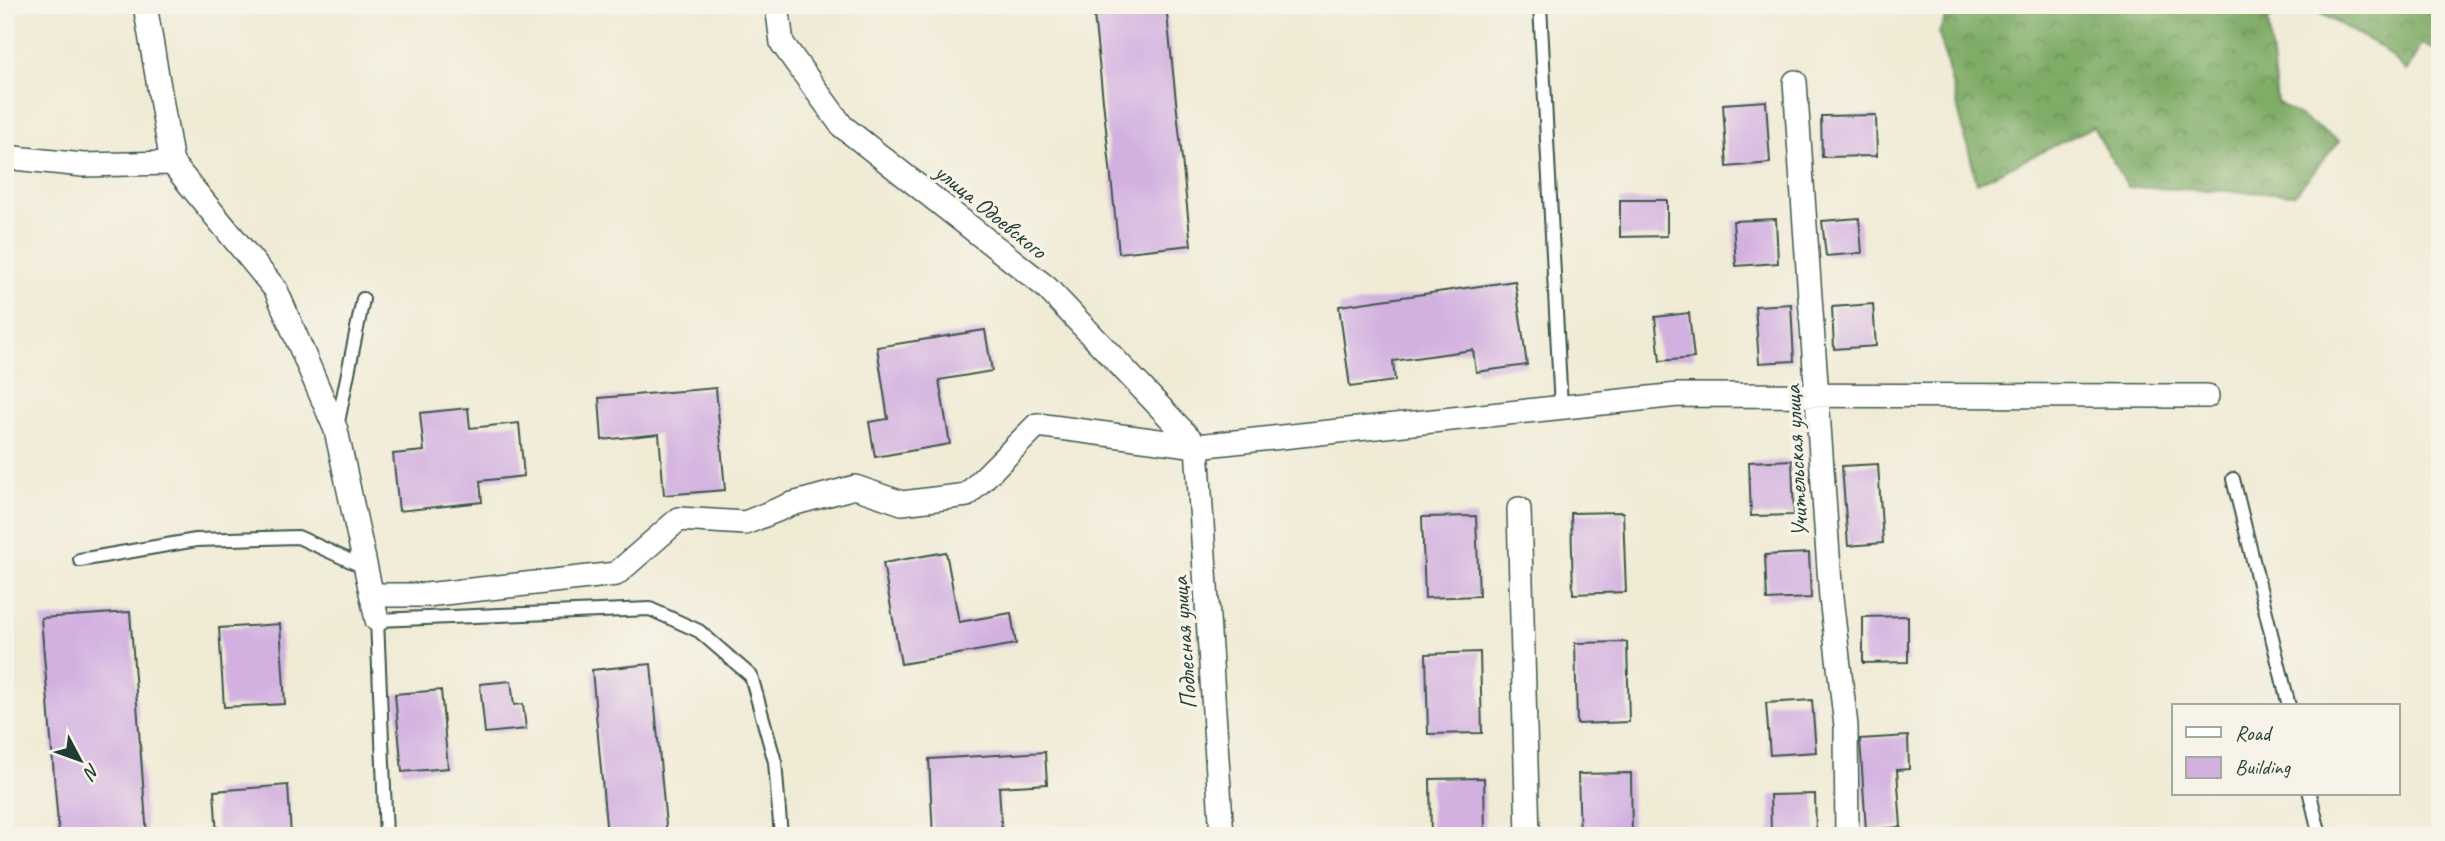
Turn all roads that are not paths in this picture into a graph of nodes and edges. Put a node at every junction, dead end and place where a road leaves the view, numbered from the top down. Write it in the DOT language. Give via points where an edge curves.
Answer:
graph roads {
  1 [pos="145,5"];
  2 [pos="777,5"];
  3 [pos="1540,5"];
  4 [pos="1795,82"];
  5 [pos="5,157"];
  6 [pos="172,163"];
  7 [pos="363,299"];
  8 [pos="1819,396"];
  9 [pos="2207,396"];
  10 [pos="1562,408"];
  11 [pos="336,430"];
  12 [pos="1197,446"];
  13 [pos="2234,479"];
  14 [pos="1519,509"];
  15 [pos="80,561"];
  16 [pos="366,568"];
  17 [pos="372,596"];
  18 [pos="377,620"];
  19 [pos="2288,704"];
  20 [pos="2310,796"];
  21 [pos="386,836"];
  22 [pos="781,836"];
  23 [pos="1222,836"];
  24 [pos="1528,836"];
  25 [pos="1847,836"];
  26 [pos="2320,836"];
  1 -- 6 [label="street"];
  2 -- 12 [label="street, улица Одоевского" via="782,43 842,125 1046,288"];
  3 -- 10 [label="lane"];
  4 -- 8 [label="street, Учительская улица"];
  5 -- 6 [label="street" via="83,164"];
  6 -- 11 [label="street" via="276,290"];
  7 -- 11 [label="lane"];
  8 -- 9 [label="street"];
  8 -- 10 [label="street" via="1678,395"];
  8 -- 25 [label="street, Учительская улица" via="1831,598 1846,726"];
  10 -- 12 [label="street"];
  11 -- 16 [label="street"];
  12 -- 17 [label="street" via="1037,425 967,495 902,503 855,487 745,523 679,519 615,575 426,595"];
  12 -- 23 [label="street, Подлесная улица"];
  13 -- 19 [label="lane"];
  14 -- 24 [label="street"];
  15 -- 16 [label="lane" via="196,540 298,537"];
  16 -- 17 [label="street"];
  17 -- 18 [label="street"];
  18 -- 21 [label="lane"];
  18 -- 22 [label="lane" via="649,608 699,631 751,676 775,762"];
  20 -- 26 [label="lane"];
}
